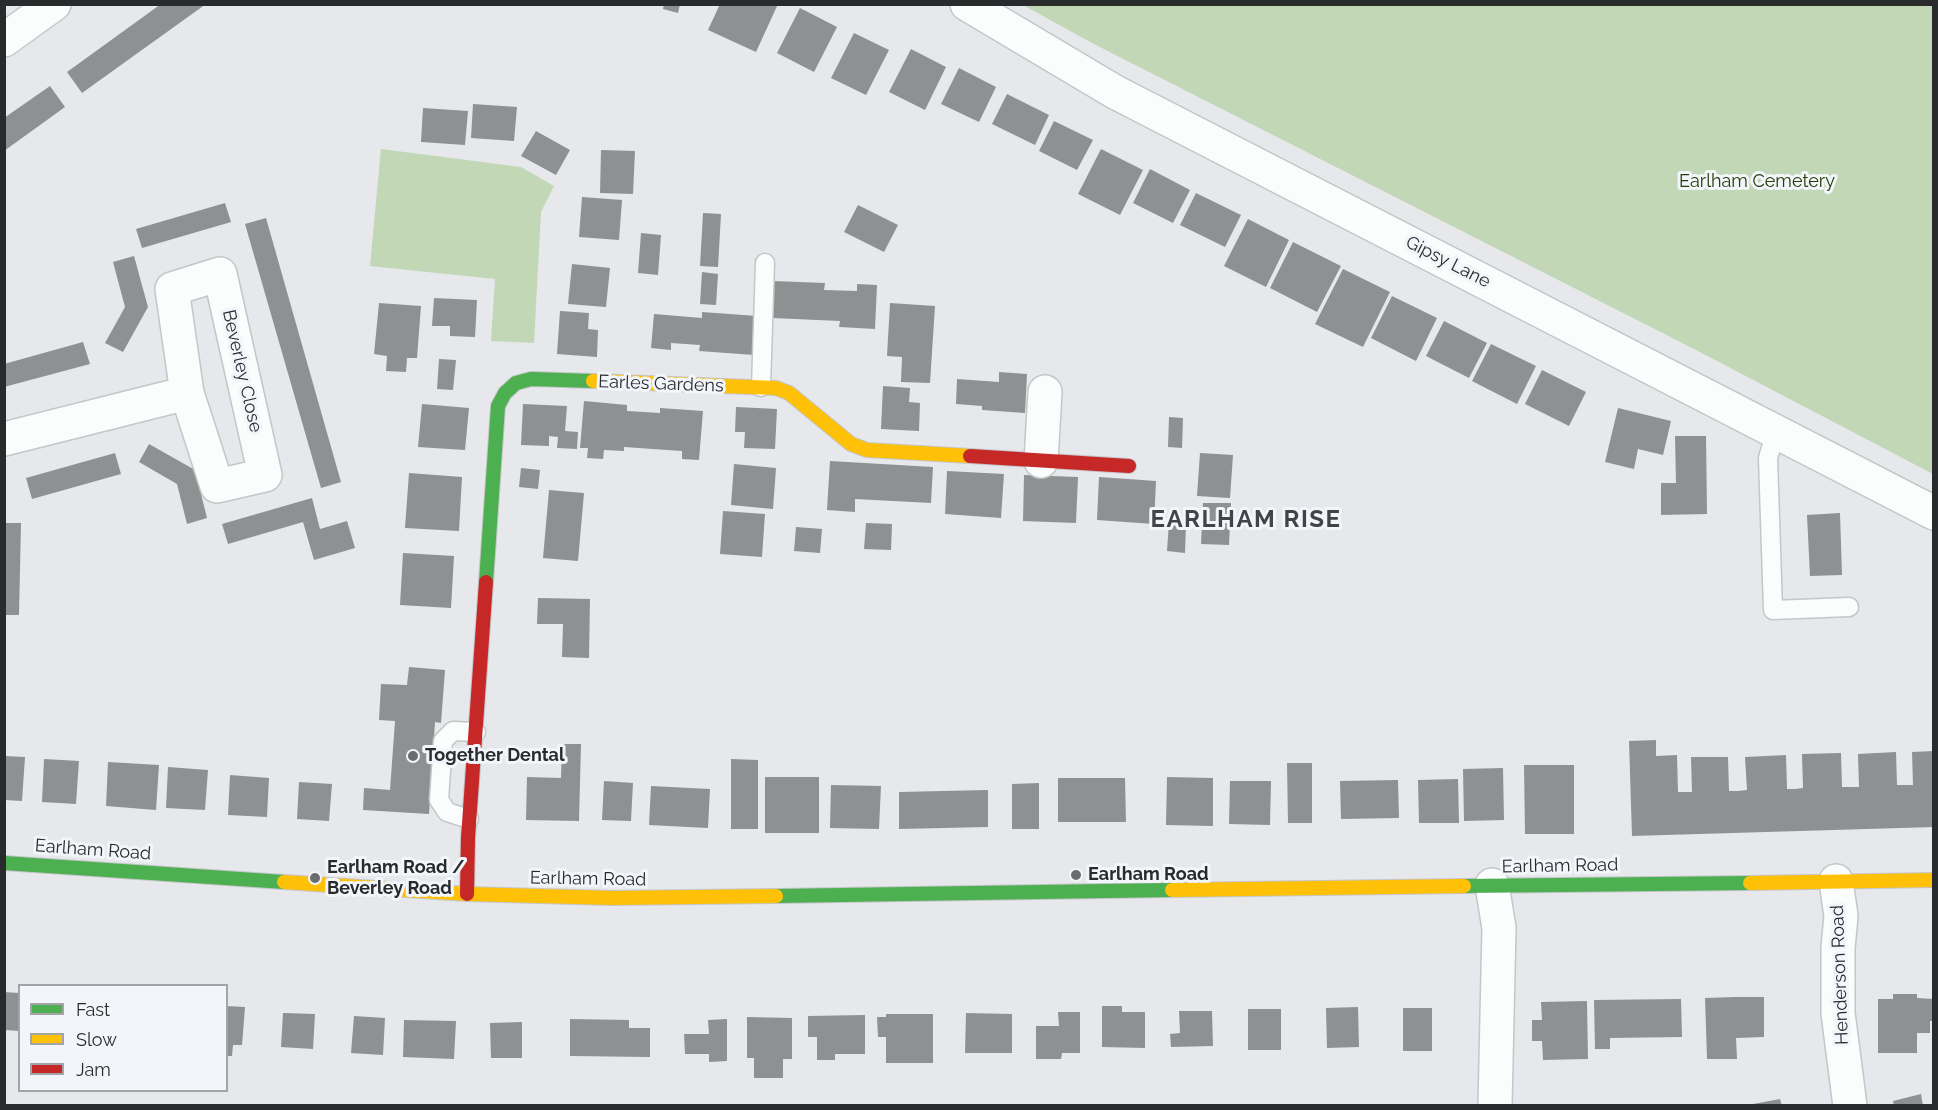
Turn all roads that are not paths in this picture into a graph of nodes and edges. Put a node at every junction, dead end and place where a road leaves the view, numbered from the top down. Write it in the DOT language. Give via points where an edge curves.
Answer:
graph roads {
  1 [pos="54,4"];
  2 [pos="967,4"];
  3 [pos="4,40"];
  4 [pos="765,263"];
  5 [pos="761,387"];
  6 [pos="1045,392"];
  7 [pos="187,393"];
  8 [pos="1776,430"];
  9 [pos="4,439"];
  10 [pos="1041,460"];
  11 [pos="1129,466"];
  12 [pos="1934,513"];
  13 [pos="1849,608"];
  14 [pos="476,732"];
  15 [pos="469,819"];
  16 [pos="4,863"];
  17 [pos="1934,880"];
  18 [pos="1836,881"];
  19 [pos="1492,885"];
  20 [pos="467,894"];
  21 [pos="1495,1106"];
  22 [pos="1850,1106"];
  1 -- 3 [label="street"];
  2 -- 8 [label="street, Gipsy Lane" via="1114,92"];
  4 -- 5 [label="lane"];
  5 -- 10 [label="main road, Earles Gardens" via="789,393 851,444 867,450"];
  5 -- 14 [label="main road, Earles Gardens" via="531,379 516,383 505,393 498,406"];
  6 -- 10 [label="street"];
  7 -- 7 [label="street, Beverley Close" via="172,289 220,274 265,475 217,486"];
  7 -- 9 [label="street"];
  8 -- 12 [label="street, Gipsy Lane"];
  8 -- 13 [label="lane" via="1768,458 1773,610"];
  10 -- 11 [label="main road, Earles Gardens"];
  14 -- 15 [label="main road"];
  14 -- 15 [label="lane" via="453,731 443,741 439,800 442,817"];
  15 -- 20 [label="main road"];
  16 -- 20 [label="main road, Earlham Road"];
  17 -- 18 [label="main road, Earlham Road"];
  18 -- 19 [label="main road, Earlham Road"];
  18 -- 22 [label="street, Henderson Road" via="1841,916 1838,1013"];
  19 -- 20 [label="main road, Earlham Road" via="612,898"];
  19 -- 21 [label="street" via="1499,928"];
}
